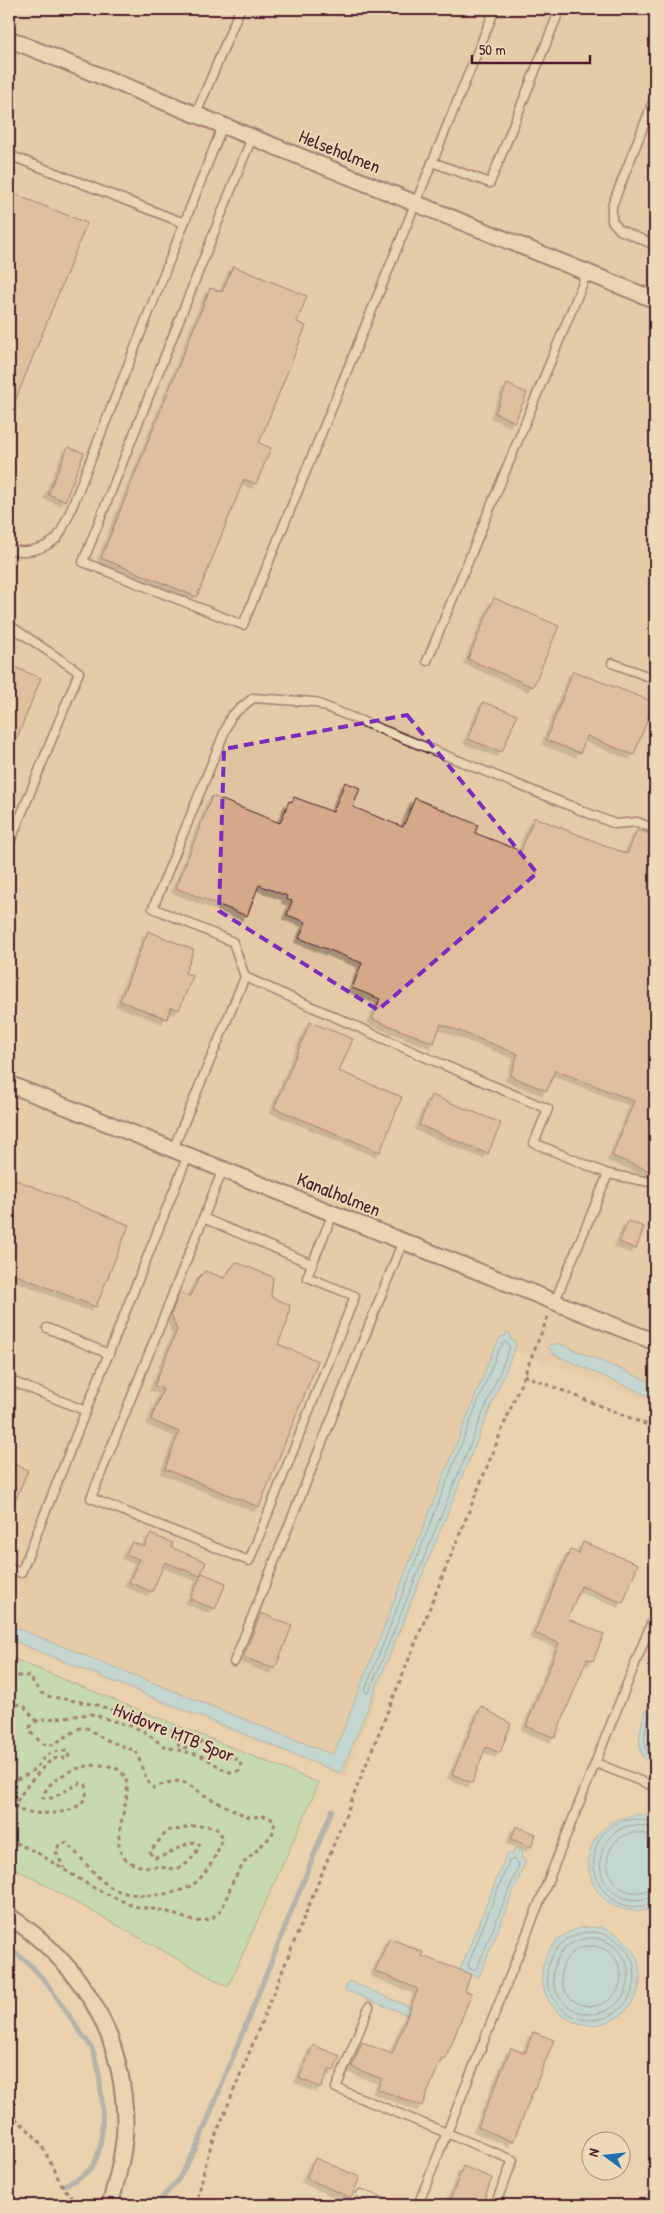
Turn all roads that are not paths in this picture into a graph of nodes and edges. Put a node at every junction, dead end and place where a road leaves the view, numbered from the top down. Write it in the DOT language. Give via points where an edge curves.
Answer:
graph roads {
  1 [pos="240,9"];
  2 [pos="495,9"];
  3 [pos="560,9"];
  4 [pos="9,39"];
  5 [pos="655,96"];
  6 [pos="196,114"];
  7 [pos="223,125"];
  8 [pos="252,137"];
  9 [pos="9,155"];
  10 [pos="432,162"];
  11 [pos="415,203"];
  12 [pos="184,223"];
  13 [pos="655,245"];
  14 [pos="587,273"];
  15 [pos="655,300"];
  16 [pos="9,549"];
  17 [pos="9,625"];
  18 [pos="427,661"];
  19 [pos="612,662"];
  20 [pos="655,679"];
  21 [pos="655,829"];
  22 [pos="9,845"];
  23 [pos="245,977"];
  24 [pos="9,1084"];
  25 [pos="174,1149"];
  26 [pos="188,1155"];
  27 [pos="223,1169"];
  28 [pos="608,1174"];
  29 [pos="655,1183"];
  30 [pos="332,1213"];
  31 [pos="203,1218"];
  32 [pos="402,1241"];
  33 [pos="312,1264"];
  34 [pos="554,1301"];
  35 [pos="47,1328"];
  36 [pos="655,1342"];
  37 [pos="109,1354"];
  38 [pos="9,1380"];
  39 [pos="86,1411"];
  40 [pos="9,1568"];
  41 [pos="655,1614"];
  42 [pos="234,1662"];
  43 [pos="596,1763"];
  44 [pos="655,1787"];
  45 [pos="9,1916"];
  46 [pos="369,2007"];
  47 [pos="447,2134"];
  48 [pos="361,2194"];
  49 [pos="110,2205"];
  50 [pos="389,2205"];
  51 [pos="418,2205"];
  52 [pos="494,2205"];
  1 -- 6 [label="lane"];
  2 -- 10 [label="lane"];
  3 -- 10 [label="lane" via="490,183"];
  4 -- 6 [label="street, Helseholmen"];
  5 -- 13 [label="lane" via="612,206 612,221 620,230"];
  6 -- 7 [label="street, Helseholmen"];
  7 -- 8 [label="street, Helseholmen"];
  7 -- 12 [label="lane"];
  8 -- 11 [label="street, Helseholmen"];
  8 -- 11 [label="lane" via="83,562 242,625"];
  9 -- 12 [label="lane"];
  10 -- 11 [label="lane"];
  11 -- 14 [label="street, Helseholmen"];
  12 -- 16 [label="lane" via="61,531 57,538 35,551"];
  14 -- 15 [label="street, Helseholmen"];
  14 -- 18 [label="lane"];
  17 -- 22 [label="lane" via="79,672"];
  19 -- 20 [label="lane"];
  21 -- 23 [label="lane" via="637,822 615,824 314,702 253,698 230,716 153,908 233,942"];
  23 -- 25 [label="lane"];
  23 -- 28 [label="lane" via="548,1108 534,1143"];
  24 -- 25 [label="street, Kanalholmen"];
  25 -- 26 [label="street, Kanalholmen"];
  26 -- 27 [label="street, Kanalholmen"];
  26 -- 37 [label="lane"];
  27 -- 30 [label="street, Kanalholmen"];
  27 -- 31 [label="lane"];
  28 -- 29 [label="lane"];
  28 -- 34 [label="lane"];
  30 -- 32 [label="street, Kanalholmen"];
  30 -- 33 [label="lane"];
  31 -- 33 [label="lane"];
  31 -- 33 [label="lane" via="91,1498 249,1561 354,1296 307,1277"];
  32 -- 34 [label="street, Kanalholmen"];
  32 -- 42 [label="lane"];
  34 -- 36 [label="street, Kanalholmen"];
  35 -- 37 [label="lane"];
  37 -- 39 [label="lane"];
  38 -- 39 [label="lane"];
  39 -- 40 [label="lane" via="22,1573"];
  41 -- 43 [label="lane"];
  43 -- 44 [label="lane"];
  43 -- 47 [label="lane"];
  45 -- 49 [label="street" via="43,1941 72,1971 95,2005 112,2043 122,2083 125,2124 120,2166"];
  46 -- 47 [label="lane" via="336,2088"];
  47 -- 51 [label="lane"];
  47 -- 52 [label="lane" via="513,2160"];
  48 -- 50 [label="lane"];
}
